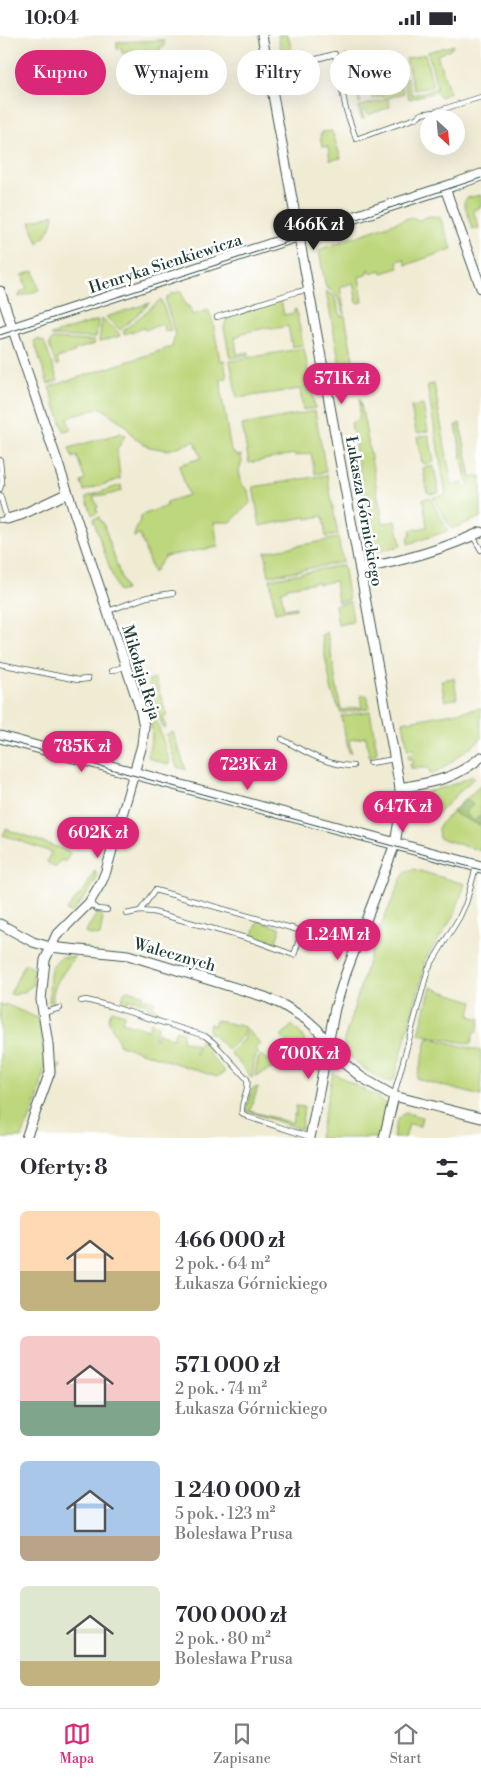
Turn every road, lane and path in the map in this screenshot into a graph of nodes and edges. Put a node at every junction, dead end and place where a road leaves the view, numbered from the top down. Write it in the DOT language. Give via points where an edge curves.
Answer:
graph roads {
  1 [pos="262,35"];
  2 [pos="320,59"];
  3 [pos="481,97"];
  4 [pos="481,175"];
  5 [pos="481,181"];
  6 [pos="449,187"];
  7 [pos="299,236"];
  8 [pos="481,289"];
  9 [pos="309,290"];
  10 [pos="0,291"];
  11 [pos="217,317"];
  12 [pos="12,329"];
  13 [pos="0,333"];
  14 [pos="0,460"];
  15 [pos="0,489"];
  16 [pos="68,493"];
  17 [pos="0,495"];
  18 [pos="3,520"];
  19 [pos="477,534"];
  20 [pos="481,550"];
  21 [pos="360,569"];
  22 [pos="172,593"];
  23 [pos="108,611"];
  24 [pos="0,664"];
  25 [pos="126,666"];
  26 [pos="111,671"];
  27 [pos="88,679"];
  28 [pos="0,737"];
  29 [pos="282,739"];
  30 [pos="481,757"];
  31 [pos="395,759"];
  32 [pos="370,763"];
  33 [pos="353,765"];
  34 [pos="135,773"];
  35 [pos="400,788"];
  36 [pos="395,844"];
  37 [pos="479,866"];
  38 [pos="89,903"];
  39 [pos="108,910"];
  40 [pos="140,911"];
  41 [pos="126,914"];
  42 [pos="0,924"];
  43 [pos="50,947"];
  44 [pos="81,1001"];
  45 [pos="60,1008"];
  46 [pos="44,1013"];
  47 [pos="329,1044"];
  48 [pos="394,1096"];
  49 [pos="481,1118"];
  50 [pos="310,1137"];
  51 [pos="26,1138"];
  52 [pos="384,1138"];
  1 -- 7 [label="street, Łukasza Górnickiego"];
  2 -- 3 [label="lane" via="334,55 356,139 421,114"];
  4 -- 6 [label="street, Henryka Sienkiewicza"];
  5 -- 6 [label="street, Henryka Sienkiewicza"];
  6 -- 7 [label="street, Henryka Sienkiewicza"];
  6 -- 8 [label="street"];
  7 -- 9 [label="street, Łukasza Górnickiego"];
  7 -- 12 [label="street, Henryka Sienkiewicza"];
  9 -- 11 [label="lane"];
  9 -- 21 [label="street, Łukasza Górnickiego"];
  10 -- 12 [label="street, Mikołaja Reja"];
  12 -- 13 [label="street, Henryka Sienkiewicza"];
  12 -- 16 [label="street, Mikołaja Reja"];
  14 -- 15 [label="lane"];
  16 -- 18 [label="street"];
  16 -- 23 [label="street, Mikołaja Reja"];
  17 -- 18 [label="lane"];
  19 -- 20 [label="lane"];
  19 -- 21 [label="street" via="416,557"];
  21 -- 31 [label="street, Łukasza Górnickiego"];
  22 -- 23 [label="lane" via="148,597"];
  23 -- 25 [label="street, Mikołaja Reja"];
  24 -- 27 [label="lane" via="78,681"];
  25 -- 26 [label="lane"];
  25 -- 34 [label="street, Mikołaja Reja" via="144,726"];
  28 -- 34 [label="street"];
  29 -- 33 [label="lane" via="320,758"];
  30 -- 35 [label="street" via="456,775"];
  31 -- 32 [label="lane"];
  31 -- 35 [label="street, Łukasza Górnickiego"];
  34 -- 36 [label="street"];
  34 -- 38 [label="street, Mikołaja Reja" via="106,871"];
  35 -- 36 [label="street, Łukasza Górnickiego"];
  36 -- 37 [label="street"];
  36 -- 47 [label="street, Łukasza Górnickiego" via="346,973"];
  37 -- 48 [label="lane" via="460,918 428,969"];
  38 -- 39 [label="lane" via="97,909"];
  38 -- 43 [label="street, Mikołaja Reja" via="56,936"];
  40 -- 40 [label="lane" via="253,940 294,955 302,931 155,890"];
  40 -- 41 [label="lane"];
  42 -- 43 [label="street, Walecznych" via="33,942"];
  43 -- 46 [label="street, Mikołaja Reja" via="44,965"];
  43 -- 47 [label="street, Walecznych" via="128,955 265,997 307,1020"];
  44 -- 50 [label="lane" via="113,1007 209,1038 248,1079 242,1113"];
  45 -- 46 [label="lane"];
  46 -- 51 [label="street, Mikołaja Reja" via="50,1072"];
  47 -- 48 [label="street, Walecznych" via="358,1075"];
  47 -- 50 [label="street, Łukasza Górnickiego"];
  48 -- 49 [label="street, Walecznych"];
  48 -- 52 [label="street"];
}
